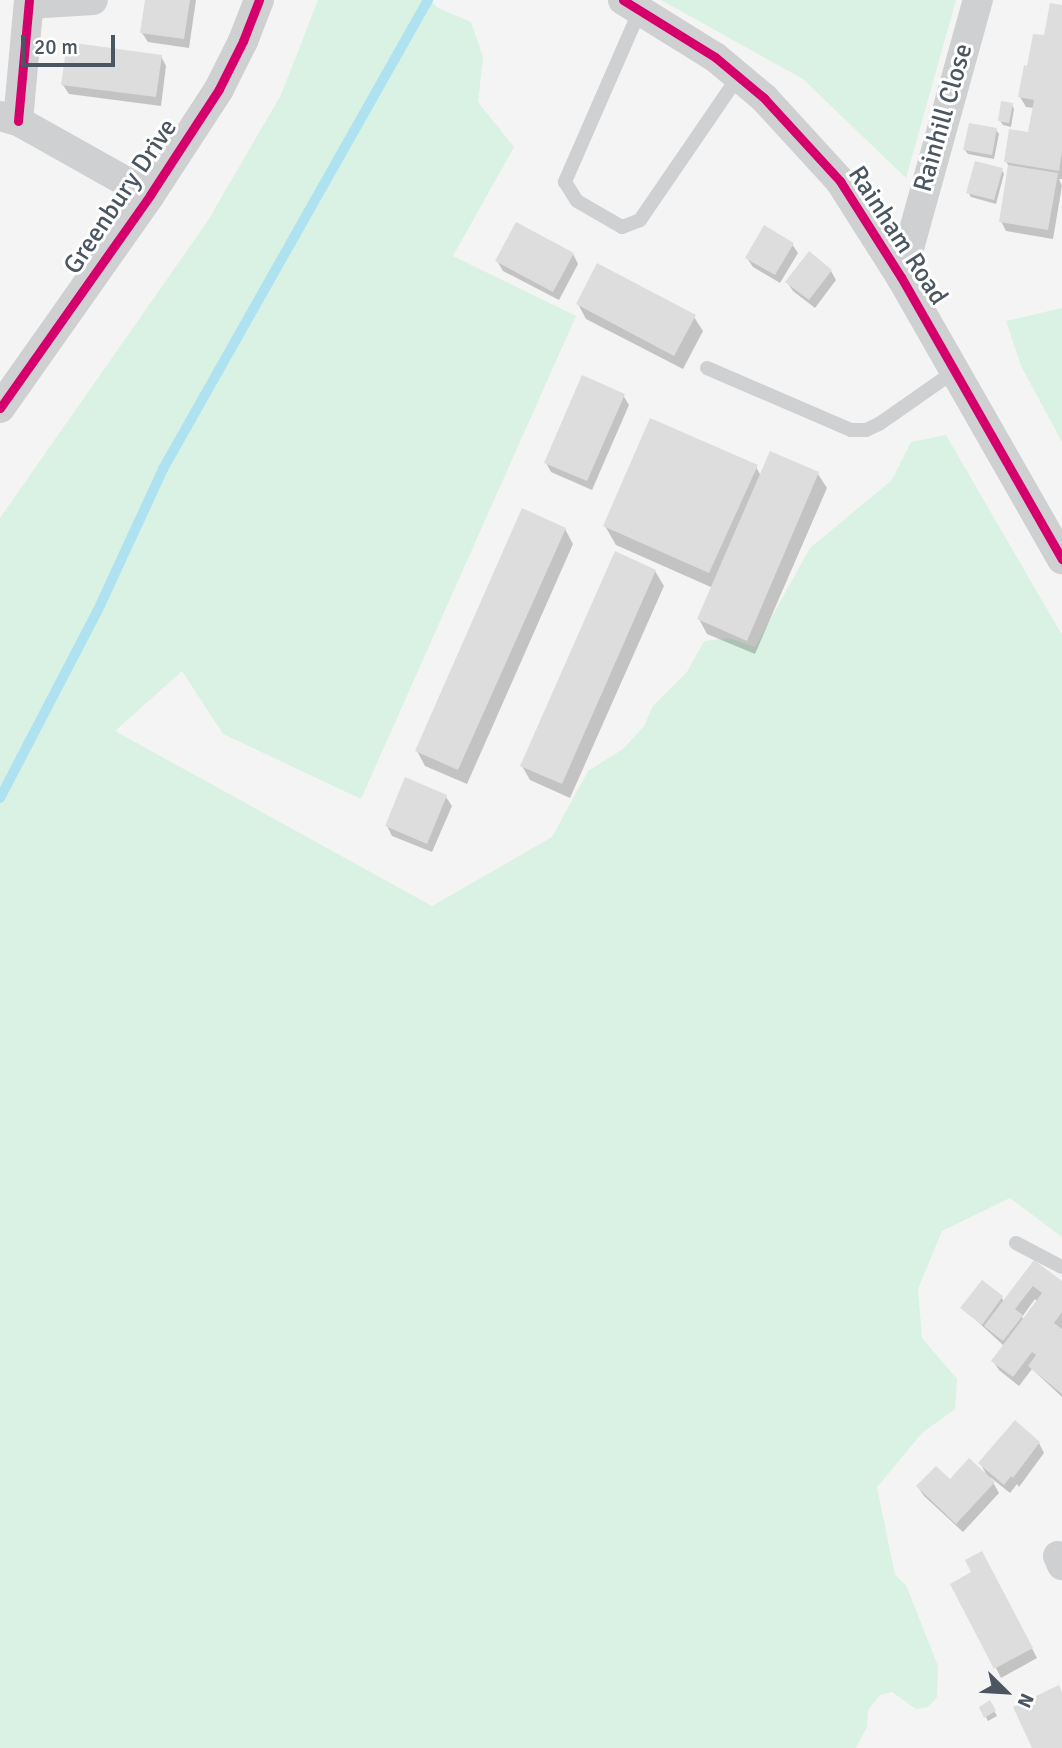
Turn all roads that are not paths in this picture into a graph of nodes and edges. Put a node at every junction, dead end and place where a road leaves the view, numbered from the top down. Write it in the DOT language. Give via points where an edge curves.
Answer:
graph roads {
  1 [pos="93,0"];
  2 [pos="259,0"];
  3 [pos="978,0"];
  4 [pos="29,2"];
  5 [pos="631,5"];
  6 [pos="738,77"];
  7 [pos="9,119"];
  8 [pos="150,195"];
  9 [pos="901,276"];
  10 [pos="707,368"];
  11 [pos="955,371"];
  12 [pos="0,408"];
  13 [pos="1062,559"];
  14 [pos="1016,1243"];
  15 [pos="1062,1268"];
  1 -- 4 [label="street"];
  2 -- 8 [label="street, Greenbury Drive" via="219,89"];
  3 -- 9 [label="street, Rainhill Close"];
  4 -- 7 [label="street"];
  5 -- 6 [label="street, Rainham Road" via="715,57"];
  5 -- 6 [label="lane" via="565,182 577,201 622,227 640,220"];
  6 -- 9 [label="street, Rainham Road" via="764,98 840,181"];
  7 -- 8 [label="street"];
  8 -- 12 [label="street, Greenbury Drive"];
  9 -- 11 [label="street, Rainham Road"];
  10 -- 11 [label="lane" via="851,430 879,424"];
  11 -- 13 [label="street, Rainham Road"];
  14 -- 15 [label="lane"];
}
